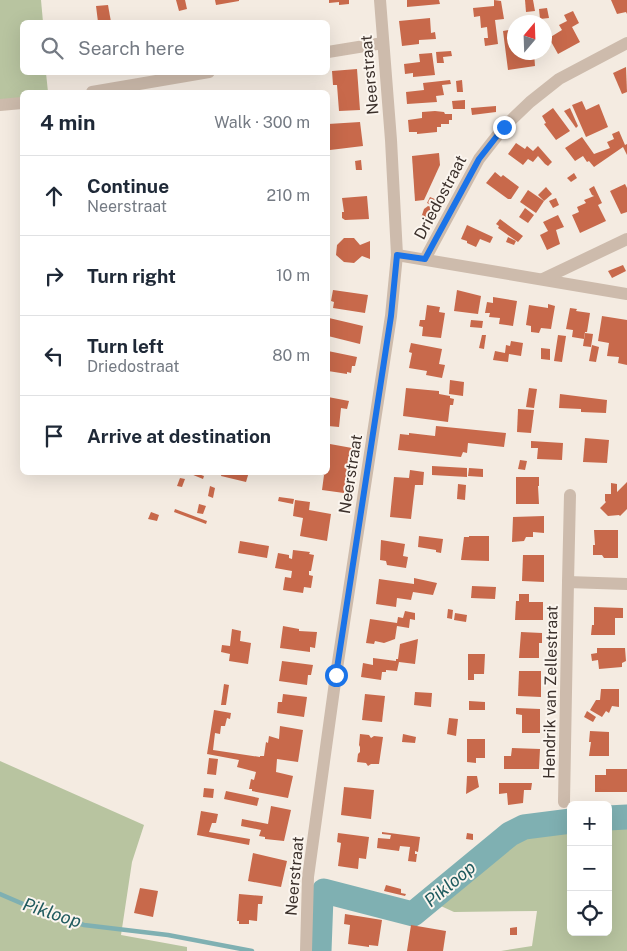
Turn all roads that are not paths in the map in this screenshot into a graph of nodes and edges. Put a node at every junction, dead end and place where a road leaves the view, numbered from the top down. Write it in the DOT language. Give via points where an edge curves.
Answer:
graph roads {
  1 [pos="380,0"];
  2 [pos="383,43"];
  3 [pos="627,43"];
  4 [pos="330,52"];
  5 [pos="191,75"];
  6 [pos="104,90"];
  7 [pos="20,103"];
  8 [pos="0,106"];
  9 [pos="627,239"];
  10 [pos="397,255"];
  11 [pos="425,259"];
  12 [pos="543,279"];
  13 [pos="627,294"];
  14 [pos="570,496"];
  15 [pos="568,582"];
  16 [pos="627,584"];
  17 [pos="564,802"];
  18 [pos="306,951"];
  1 -- 2 [label="street, Neerstraat"];
  2 -- 4 [label="street"];
  2 -- 10 [label="street, Neerstraat"];
  3 -- 11 [label="street, Driedostraat" via="559,79 504,127 479,159"];
  5 -- 6 [label="street"];
  7 -- 8 [label="street"];
  9 -- 12 [label="street"];
  10 -- 11 [label="street"];
  10 -- 18 [label="street, Neerstraat" via="390,326 309,867"];
  11 -- 12 [label="street"];
  12 -- 13 [label="street"];
  14 -- 15 [label="street, Hendrik van Zellestraat"];
  15 -- 16 [label="street, Hendrik van Zellestraat"];
  15 -- 17 [label="street, Hendrik van Zellestraat"];
}
